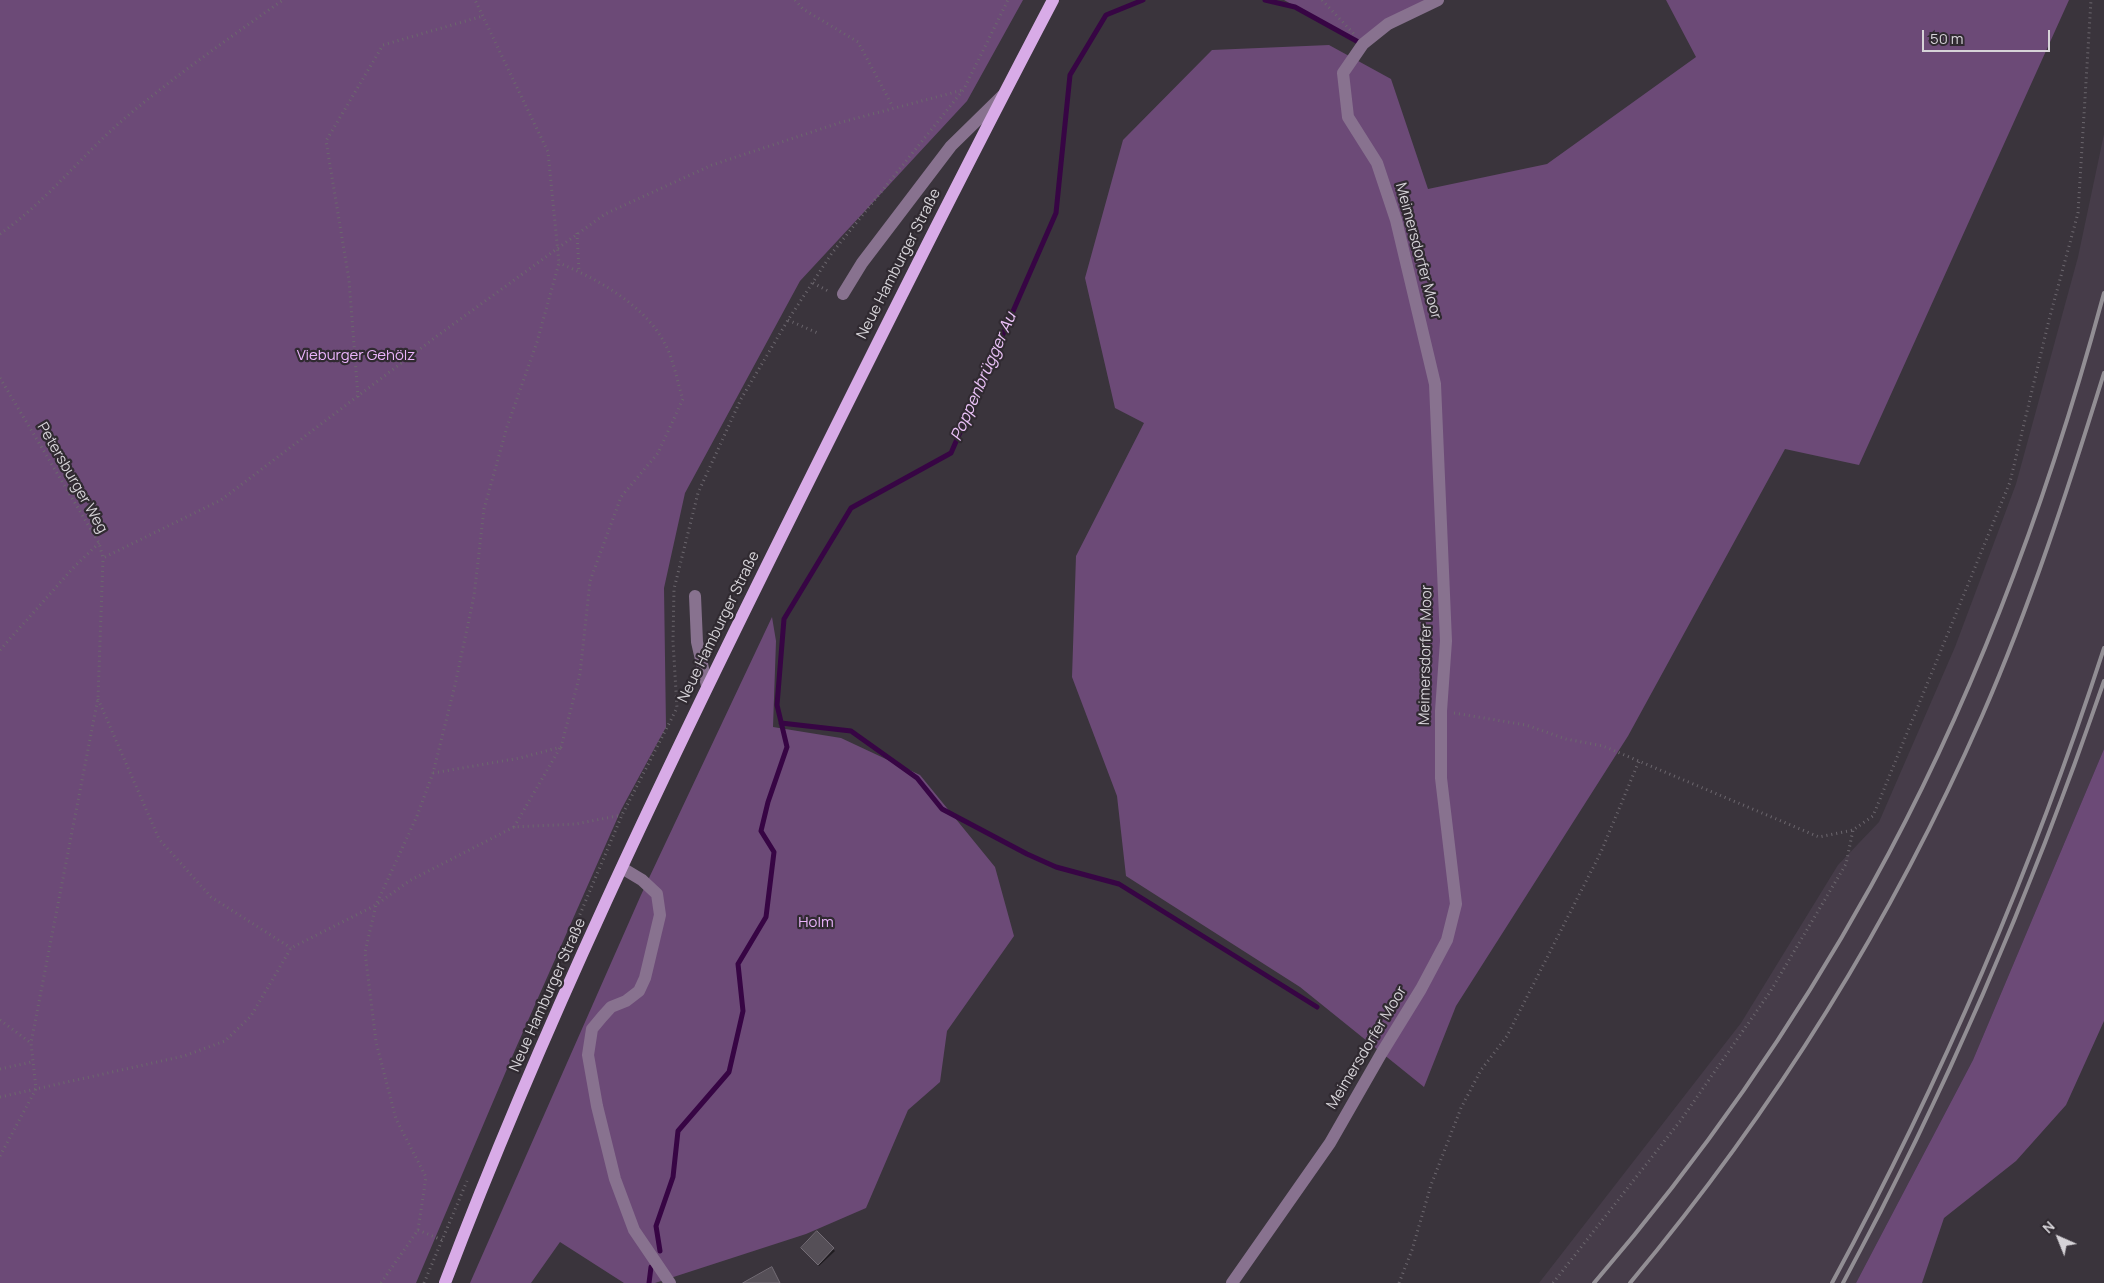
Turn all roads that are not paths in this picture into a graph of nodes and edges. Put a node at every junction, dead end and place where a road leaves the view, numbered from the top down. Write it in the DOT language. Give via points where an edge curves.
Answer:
graph roads {
  1 [pos="1053,0"];
  2 [pos="1438,0"];
  3 [pos="1003,95"];
  4 [pos="838,294"];
  5 [pos="695,596"];
  6 [pos="707,686"];
  7 [pos="622,868"];
  8 [pos="445,1283"];
  9 [pos="670,1283"];
  10 [pos="1232,1283"];
  1 -- 3 [label="main road, Neue Hamburger Straße"];
  2 -- 10 [label="street, Meimersdorfer Moor" via="1388,24 1363,44 1343,73 1348,117 1377,163 1396,220 1435,384 1446,641 1441,711 1442,778 1456,904 1447,940 1330,1143"];
  3 -- 4 [label="street" via="951,146"];
  3 -- 6 [label="main road, Neue Hamburger Straße"];
  5 -- 6 [label="street" via="697,642"];
  6 -- 7 [label="main road, Neue Hamburger Straße"];
  7 -- 8 [label="main road, Neue Hamburger Straße" via="535,1062"];
  7 -- 9 [label="street" via="657,894 660,915 639,991 602,1016 592,1029 588,1055 596,1106 615,1179 634,1230"];
}
